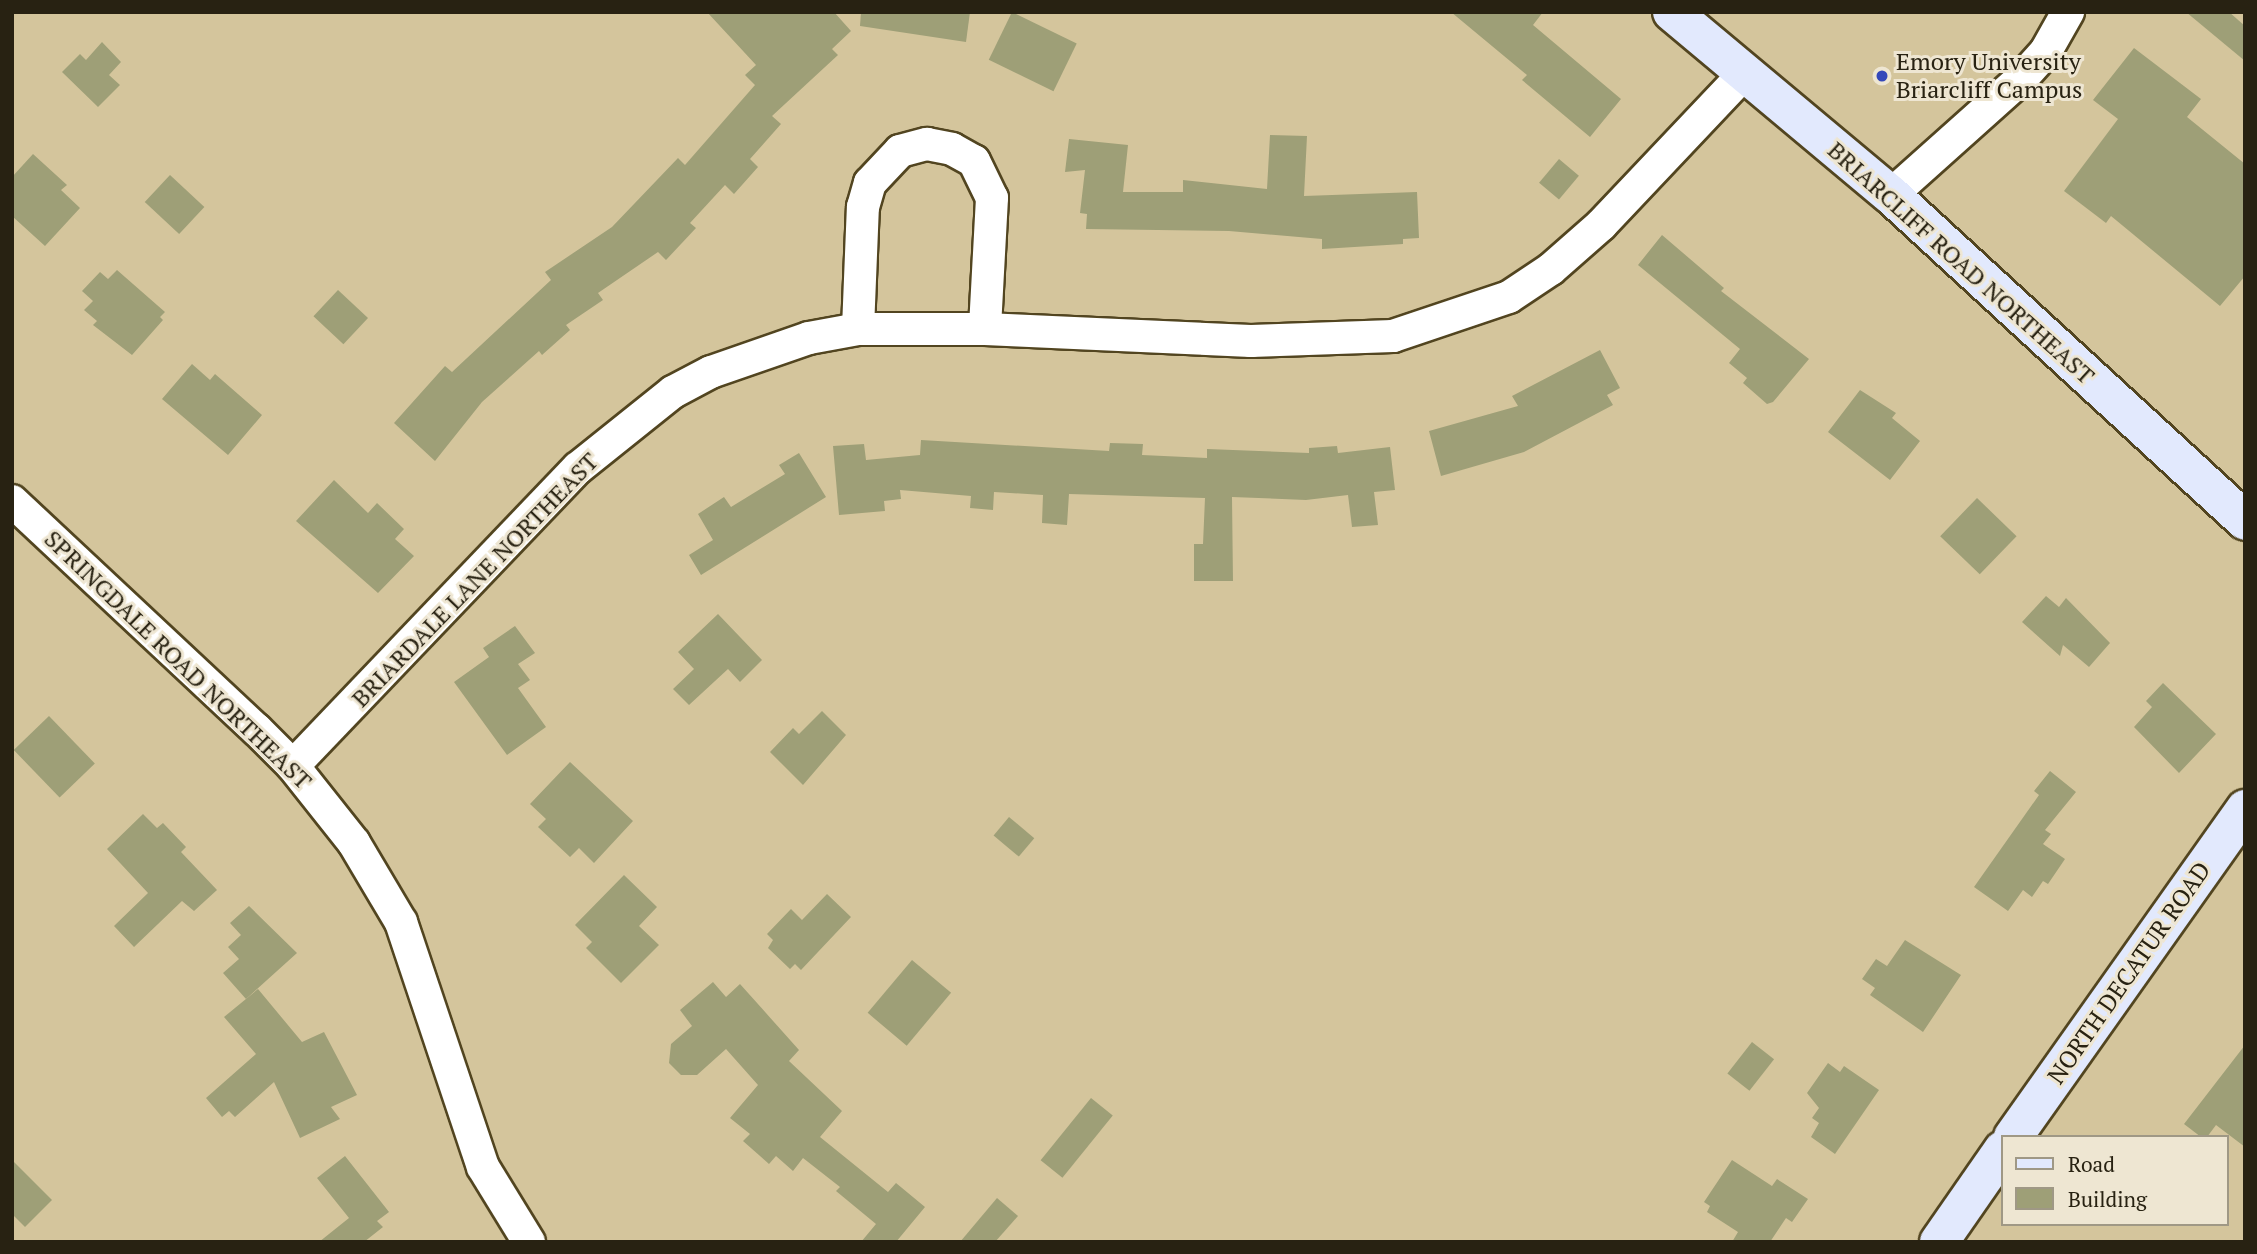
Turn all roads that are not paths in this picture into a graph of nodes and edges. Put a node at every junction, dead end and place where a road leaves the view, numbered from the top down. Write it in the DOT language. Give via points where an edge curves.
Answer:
graph roads {
  1 [pos="1672,12"];
  2 [pos="2068,12"];
  3 [pos="1744,74"];
  4 [pos="1891,195"];
  5 [pos="858,329"];
  6 [pos="985,329"];
  7 [pos="12,501"];
  8 [pos="2245,520"];
  9 [pos="293,766"];
  10 [pos="2245,809"];
  11 [pos="2013,1135"];
  12 [pos="2002,1151"];
  13 [pos="529,1242"];
  14 [pos="1939,1242"];
  1 -- 3 [label="main road, BRIARCLIFF ROAD NORTHEAST"];
  2 -- 4 [label="street" via="2046,51 2022,78"];
  3 -- 4 [label="main road, BRIARCLIFF ROAD NORTHEAST"];
  3 -- 6 [label="street, BRIARDALE LANE NORTHEAST" via="1601,225 1551,270 1509,297 1466,314 1394,336 1251,341"];
  4 -- 8 [label="main road, BRIARCLIFF ROAD NORTHEAST"];
  5 -- 6 [label="street, BRIARDALE LANE NORTHEAST"];
  5 -- 6 [label="street" via="863,207 870,183 900,151 927,144 952,149 974,161 992,198"];
  5 -- 9 [label="street, BRIARDALE LANE NORTHEAST" via="796,342 711,372 673,392 578,468"];
  7 -- 9 [label="street, SPRINGDALE ROAD NORTHEAST"];
  9 -- 13 [label="street, SPRINGDALE ROAD NORTHEAST" via="354,843 401,922 468,1130 483,1167"];
  10 -- 11 [label="main road, NORTH DECATUR ROAD"];
  12 -- 14 [label="main road"];
}
